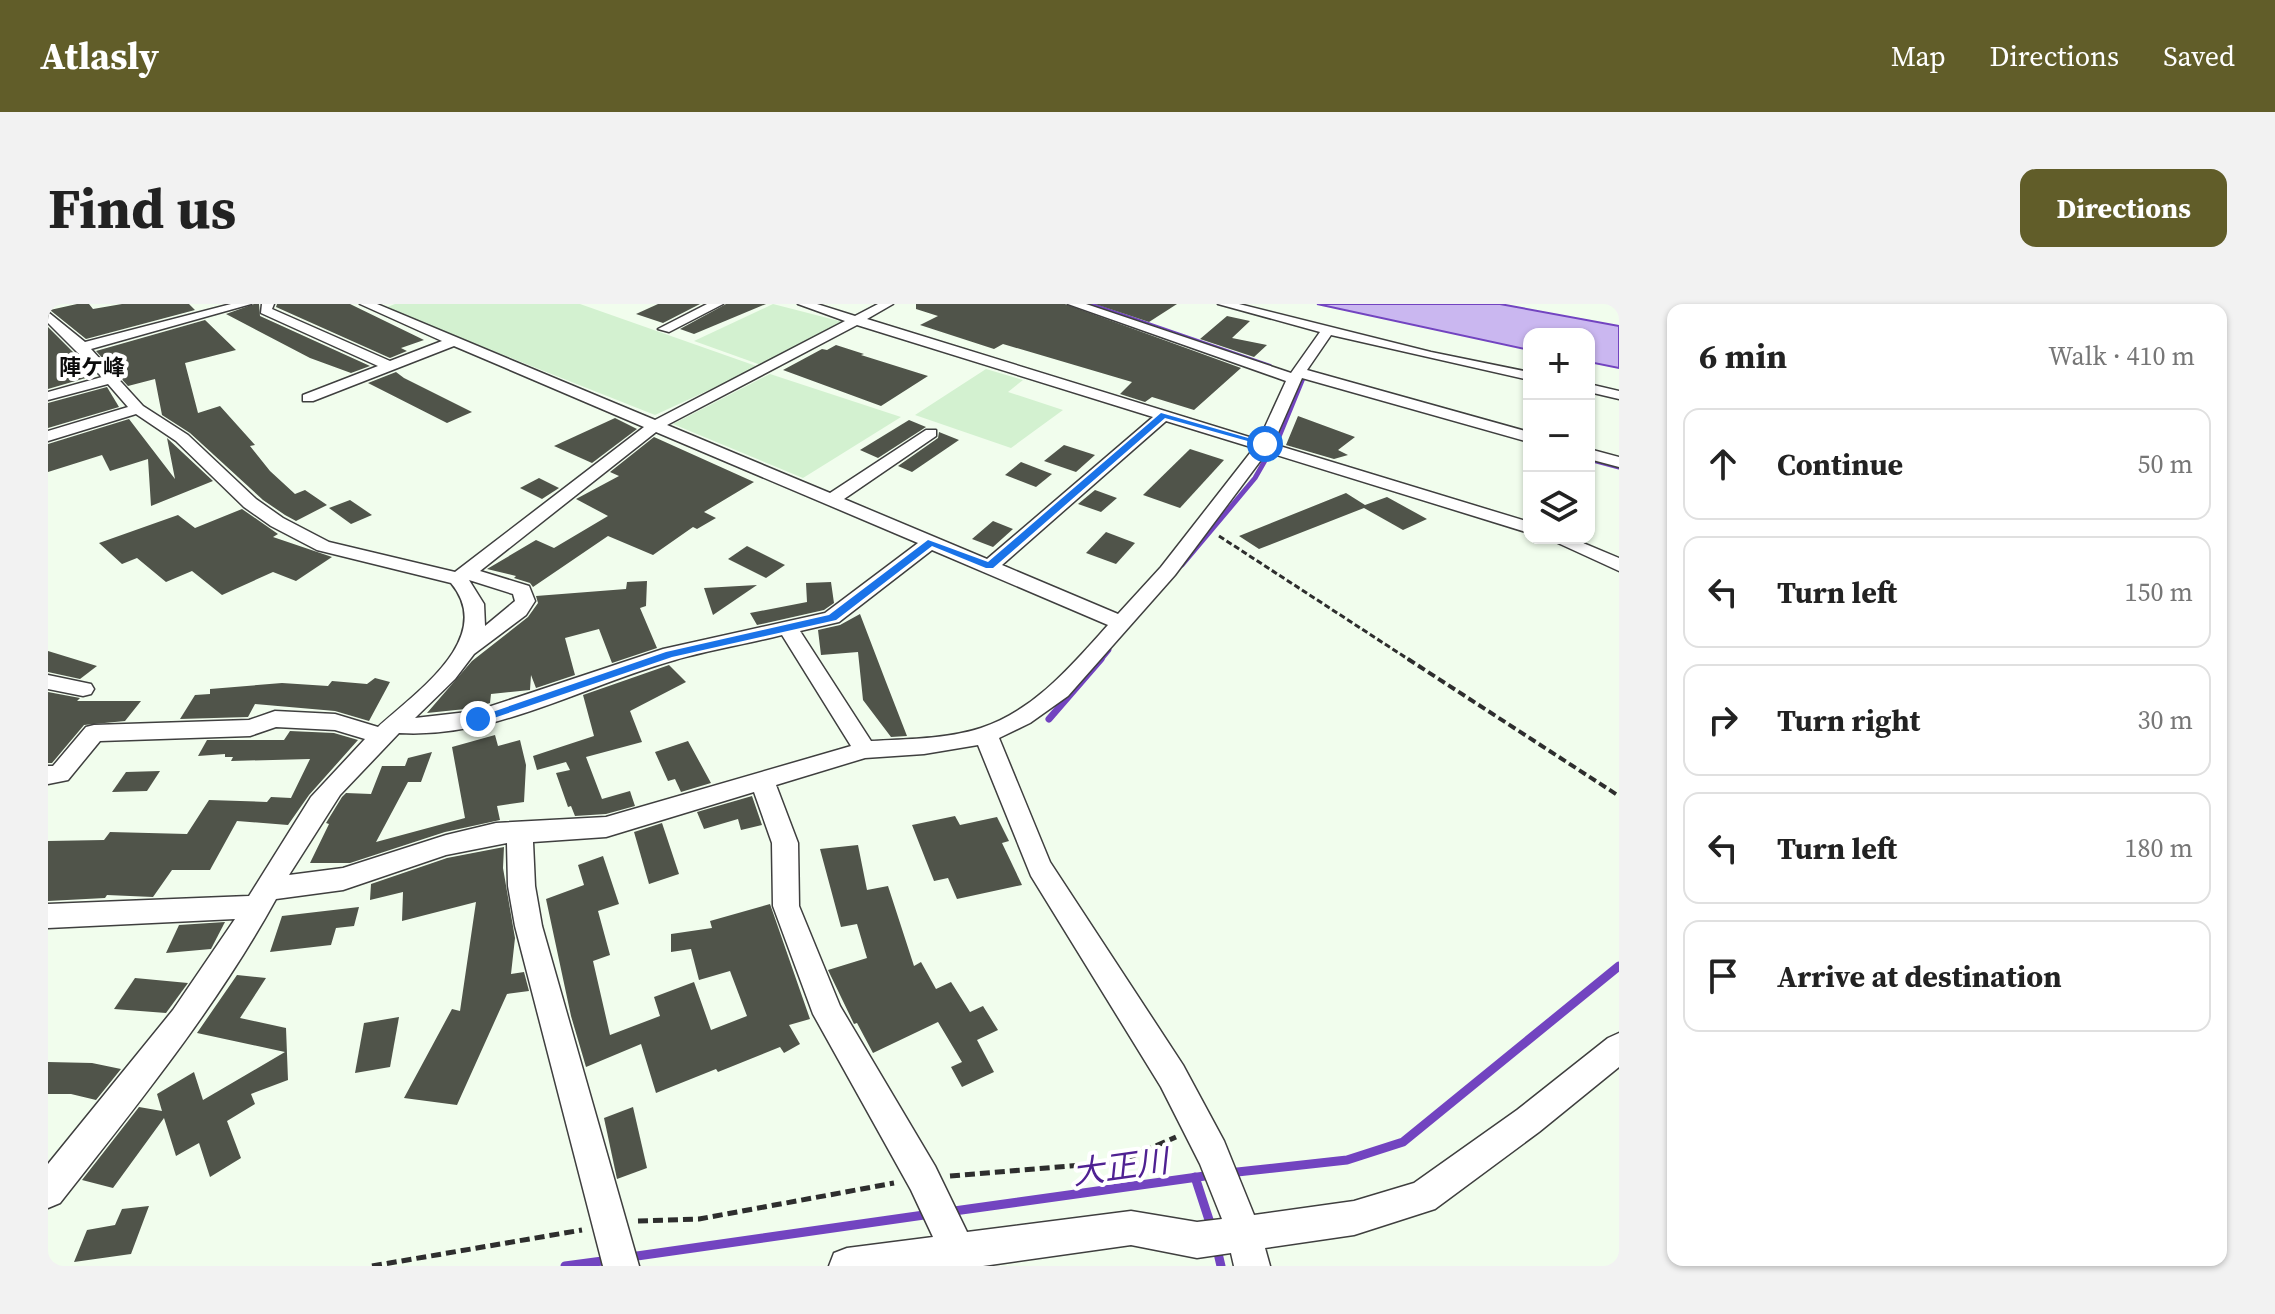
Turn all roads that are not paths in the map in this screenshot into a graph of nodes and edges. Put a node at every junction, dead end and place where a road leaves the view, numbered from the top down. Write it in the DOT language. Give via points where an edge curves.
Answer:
graph roads {
  1 [pos="245,304"];
  2 [pos="268,304"];
  3 [pos="366,304"];
  4 [pos="717,304"];
  5 [pos="804,304"];
  6 [pos="887,304"];
  7 [pos="1074,304"];
  8 [pos="1224,304"];
  9 [pos="48,316"];
  10 [pos="859,320"];
  11 [pos="664,329"];
  12 [pos="1328,330"];
  13 [pos="454,341"];
  14 [pos="82,347"];
  15 [pos="389,366"];
  16 [pos="1296,375"];
  17 [pos="1523,375"];
  18 [pos="111,379"];
  19 [pos="1595,389"];
  20 [pos="1619,395"];
  21 [pos="48,396"];
  22 [pos="308,398"];
  23 [pos="133,403"];
  24 [pos="1164,415"];
  25 [pos="48,422"];
  26 [pos="653,427"];
  27 [pos="931,433"];
  28 [pos="1523,435"];
  29 [pos="48,436"];
  30 [pos="1265,444"];
  31 [pos="1595,456"];
  32 [pos="1619,462"];
  33 [pos="831,500"];
  34 [pos="1523,526"];
  35 [pos="931,542"];
  36 [pos="1570,544"];
  37 [pos="1619,565"];
  38 [pos="990,566"];
  39 [pos="463,576"];
  40 [pos="1120,622"];
  41 [pos="789,630"];
  42 [pos="466,650"];
  43 [pos="48,682"];
  44 [pos="83,689"];
  45 [pos="388,730"];
  46 [pos="986,735"];
  47 [pos="865,750"];
  48 [pos="48,775"];
  49 [pos="762,781"];
  50 [pos="521,832"];
  51 [pos="262,898"];
  52 [pos="48,916"];
  53 [pos="1619,1048"];
  54 [pos="48,1191"];
  55 [pos="1249,1250"];
  56 [pos="962,1257"];
  57 [pos="621,1266"];
  58 [pos="847,1266"];
  1 -- 14 [label="street"];
  2 -- 15 [label="street" via="265,310"];
  3 -- 13 [label="street"];
  4 -- 11 [label="street"];
  5 -- 10 [label="street"];
  6 -- 10 [label="street"];
  7 -- 16 [label="street"];
  8 -- 12 [label="street"];
  9 -- 14 [label="street"];
  10 -- 24 [label="street"];
  10 -- 26 [label="street"];
  12 -- 16 [label="street"];
  12 -- 17 [label="street"];
  13 -- 15 [label="street"];
  13 -- 26 [label="street"];
  14 -- 18 [label="street"];
  15 -- 22 [label="street"];
  16 -- 28 [label="street"];
  16 -- 30 [label="street"];
  18 -- 21 [label="street"];
  18 -- 23 [label="street"];
  19 -- 20 [label="street"];
  23 -- 25 [label="street"];
  23 -- 29 [label="street"];
  23 -- 39 [label="street" via="182,438 250,503 293,532 323,546"];
  24 -- 30 [label="street"];
  24 -- 38 [label="street"];
  26 -- 33 [label="street"];
  26 -- 39 [label="street"];
  27 -- 33 [label="street"];
  30 -- 34 [label="street"];
  30 -- 40 [label="street" via="1168,571"];
  31 -- 32 [label="street"];
  33 -- 35 [label="street"];
  35 -- 38 [label="street"];
  35 -- 41 [label="street" via="832,618"];
  36 -- 37 [label="street"];
  38 -- 40 [label="street"];
  39 -- 42 [label="street" via="477,608"];
  39 -- 42 [label="street" via="522,590 525,601"];
  40 -- 46 [label="street" via="1060,691"];
  41 -- 45 [label="street" via="670,654 478,719"];
  41 -- 47 [label="street"];
  42 -- 45 [label="street"];
  43 -- 44 [label="street"];
  45 -- 48 [label="street" via="275,719 250,728 94,733 60,774"];
  45 -- 51 [label="street" via="321,802"];
  46 -- 47 [label="street"];
  46 -- 55 [label="street" via="1050,886 1199,1127"];
  47 -- 49 [label="street"];
  49 -- 50 [label="street" via="606,827"];
  49 -- 56 [label="street" via="785,843 786,906 828,1014"];
  50 -- 51 [label="street" via="446,845 343,879"];
  50 -- 57 [label="street" via="522,896"];
  51 -- 52 [label="street"];
  51 -- 54 [label="street" via="172,1039"];
  53 -- 55 [label="street" via="1423,1197"];
  55 -- 56 [label="street" via="1131,1228"];
  56 -- 58 [label="street"];
}
